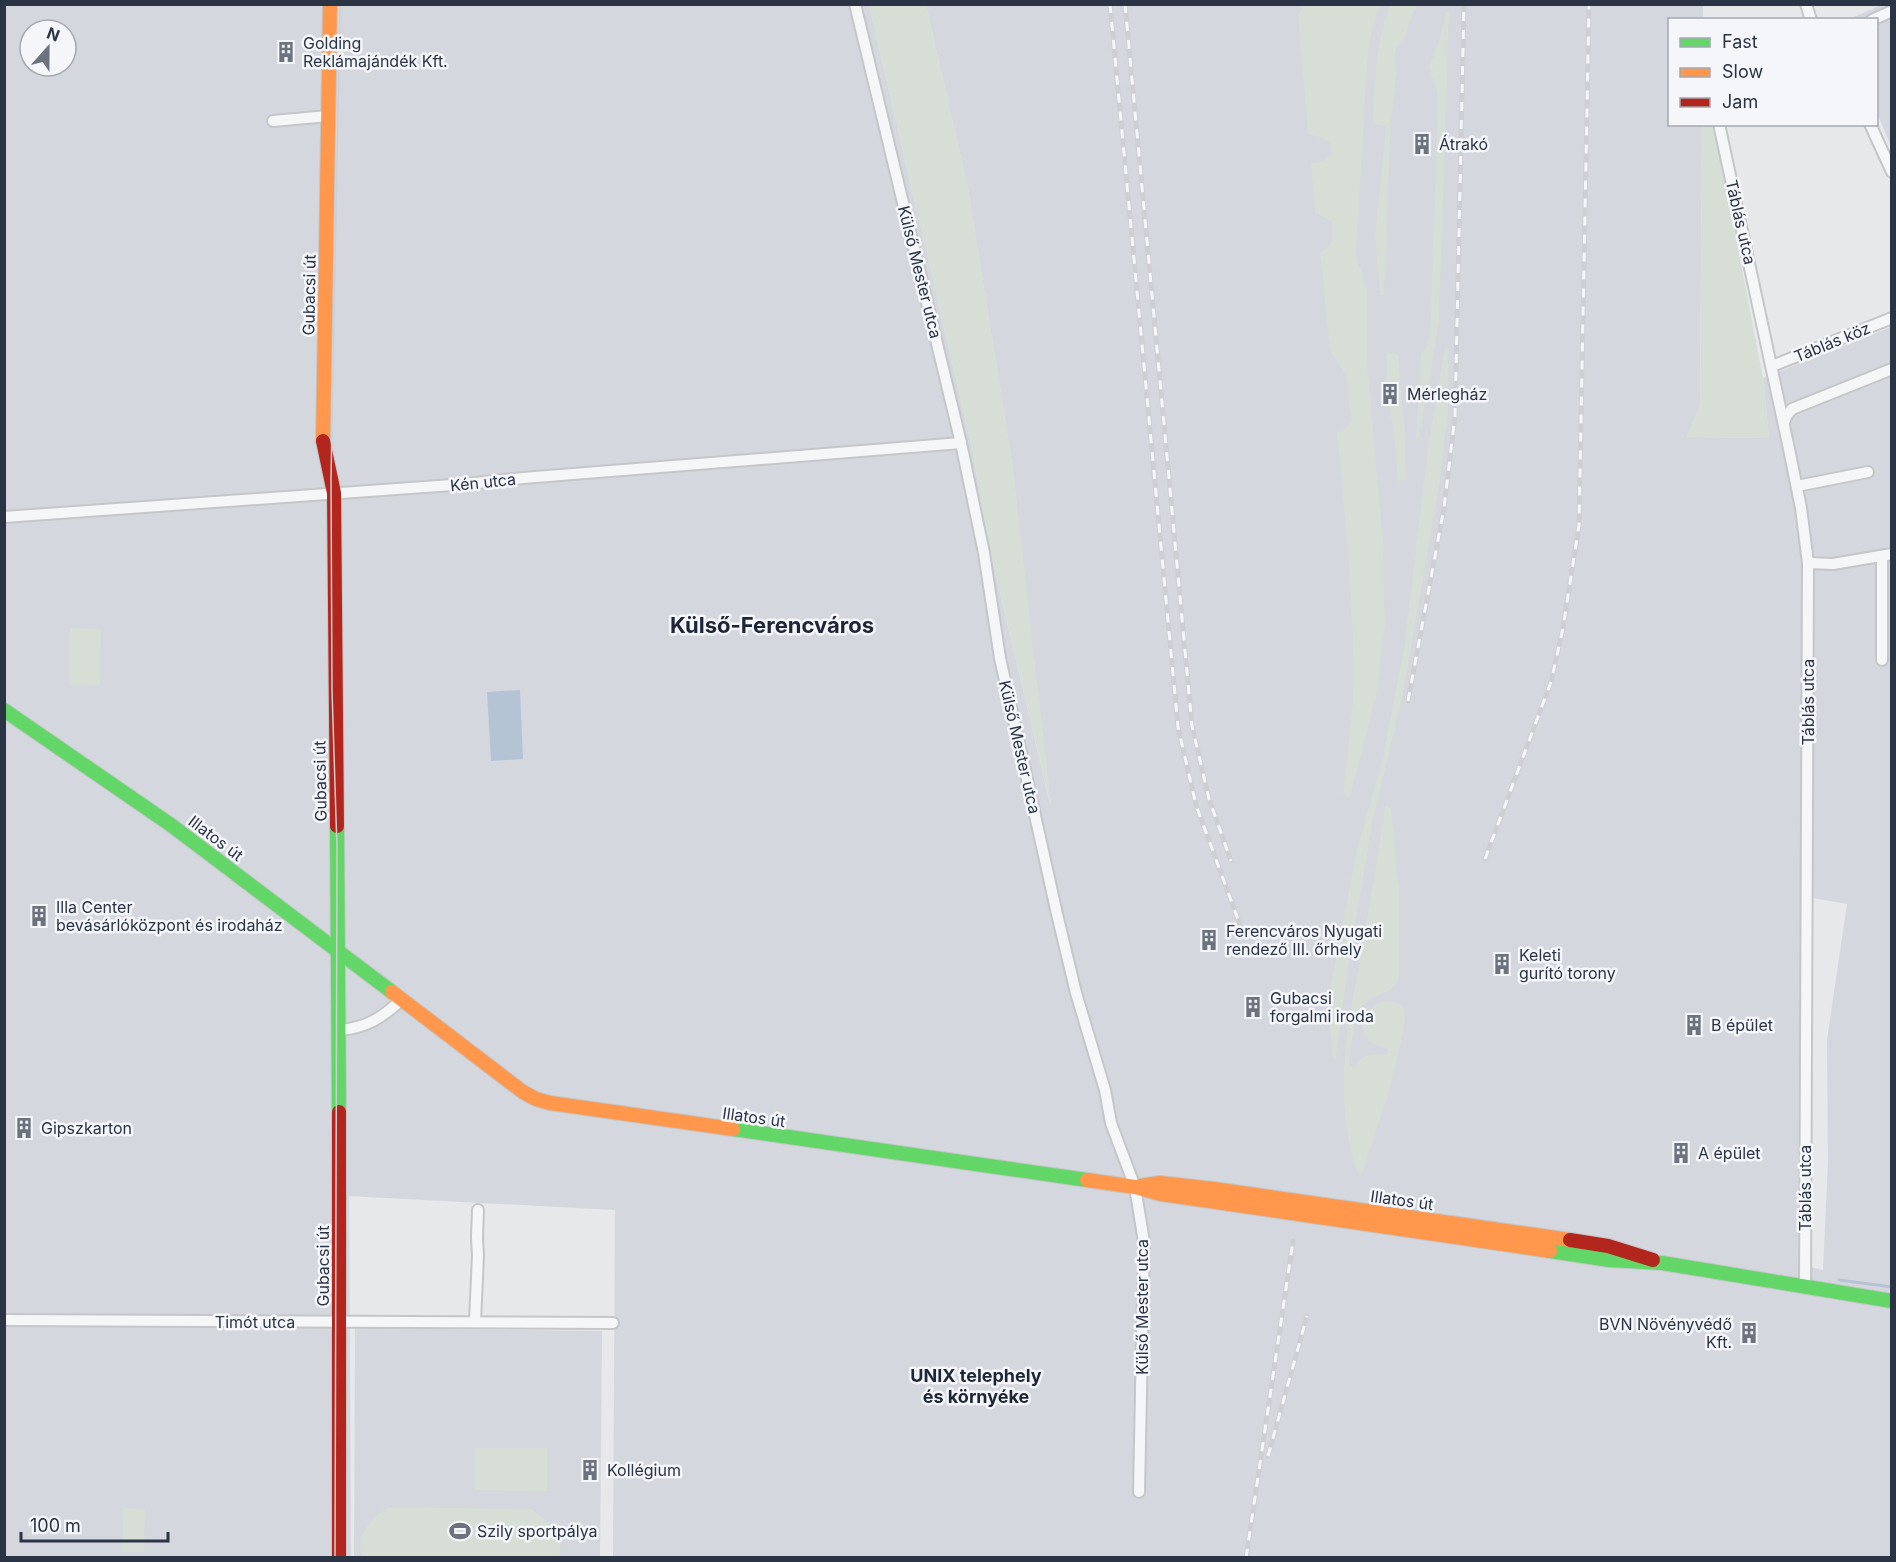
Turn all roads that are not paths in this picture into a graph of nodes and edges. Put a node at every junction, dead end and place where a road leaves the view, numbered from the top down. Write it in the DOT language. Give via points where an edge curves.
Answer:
graph roads {
  1 [pos="330,4"];
  2 [pos="855,4"];
  3 [pos="1892,11"];
  4 [pos="1876,18"];
  5 [pos="328,116"];
  6 [pos="273,121"];
  7 [pos="1719,126"];
  8 [pos="1871,126"];
  9 [pos="1892,172"];
  10 [pos="1892,318"];
  11 [pos="1772,366"];
  12 [pos="1892,369"];
  13 [pos="1784,422"];
  14 [pos="961,443"];
  15 [pos="1868,472"];
  16 [pos="1797,486"];
  17 [pos="334,493"];
  18 [pos="4,517"];
  19 [pos="1887,555"];
  20 [pos="1808,563"];
  21 [pos="1882,660"];
  22 [pos="4,710"];
  23 [pos="339,954"];
  24 [pos="401,1000"];
  25 [pos="339,1030"];
  26 [pos="1135,1187"];
  27 [pos="478,1210"];
  28 [pos="1805,1288"];
  29 [pos="1892,1301"];
  30 [pos="4,1320"];
  31 [pos="340,1322"];
  32 [pos="475,1322"];
  33 [pos="613,1323"];
  34 [pos="1138,1492"];
  35 [pos="339,1557"];
  1 -- 5 [label="street, Gubacsi út"];
  2 -- 14 [label="street, Külső Mester utca"];
  3 -- 4 [label="street"];
  5 -- 6 [label="street"];
  5 -- 17 [label="street, Gubacsi út" via="322,447"];
  7 -- 11 [label="street, Táblás utca"];
  8 -- 9 [label="street"];
  10 -- 11 [label="street, Táblás köz"];
  11 -- 13 [label="street, Táblás utca"];
  12 -- 13 [label="street" via="1792,409"];
  13 -- 16 [label="street, Táblás utca"];
  14 -- 17 [label="street, Kén utca"];
  14 -- 26 [label="street, Külső Mester utca" via="1000,658 1057,914 1112,1123"];
  15 -- 16 [label="street"];
  16 -- 20 [label="street, Táblás utca"];
  17 -- 18 [label="street, Kén utca"];
  17 -- 23 [label="street, Gubacsi út"];
  19 -- 20 [label="street" via="1833,564"];
  19 -- 21 [label="street"];
  20 -- 28 [label="street, Táblás utca"];
  22 -- 23 [label="street, Illatos út" via="171,825"];
  23 -- 24 [label="street, Illatos út"];
  23 -- 25 [label="street, Gubacsi út"];
  24 -- 25 [label="street" via="370,1024"];
  24 -- 26 [label="street, Illatos út" via="523,1092 549,1103"];
  25 -- 31 [label="street, Gubacsi út"];
  26 -- 28 [label="street, Illatos út" via="1609,1260 1662,1263"];
  26 -- 34 [label="street, Külső Mester utca" via="1144,1242"];
  27 -- 32 [label="street"];
  28 -- 29 [label="street, Illatos út"];
  30 -- 31 [label="street, Timót utca"];
  31 -- 32 [label="street, Timót utca"];
  31 -- 35 [label="street, Gubacsi út"];
  32 -- 33 [label="street, Timót utca"];
}
